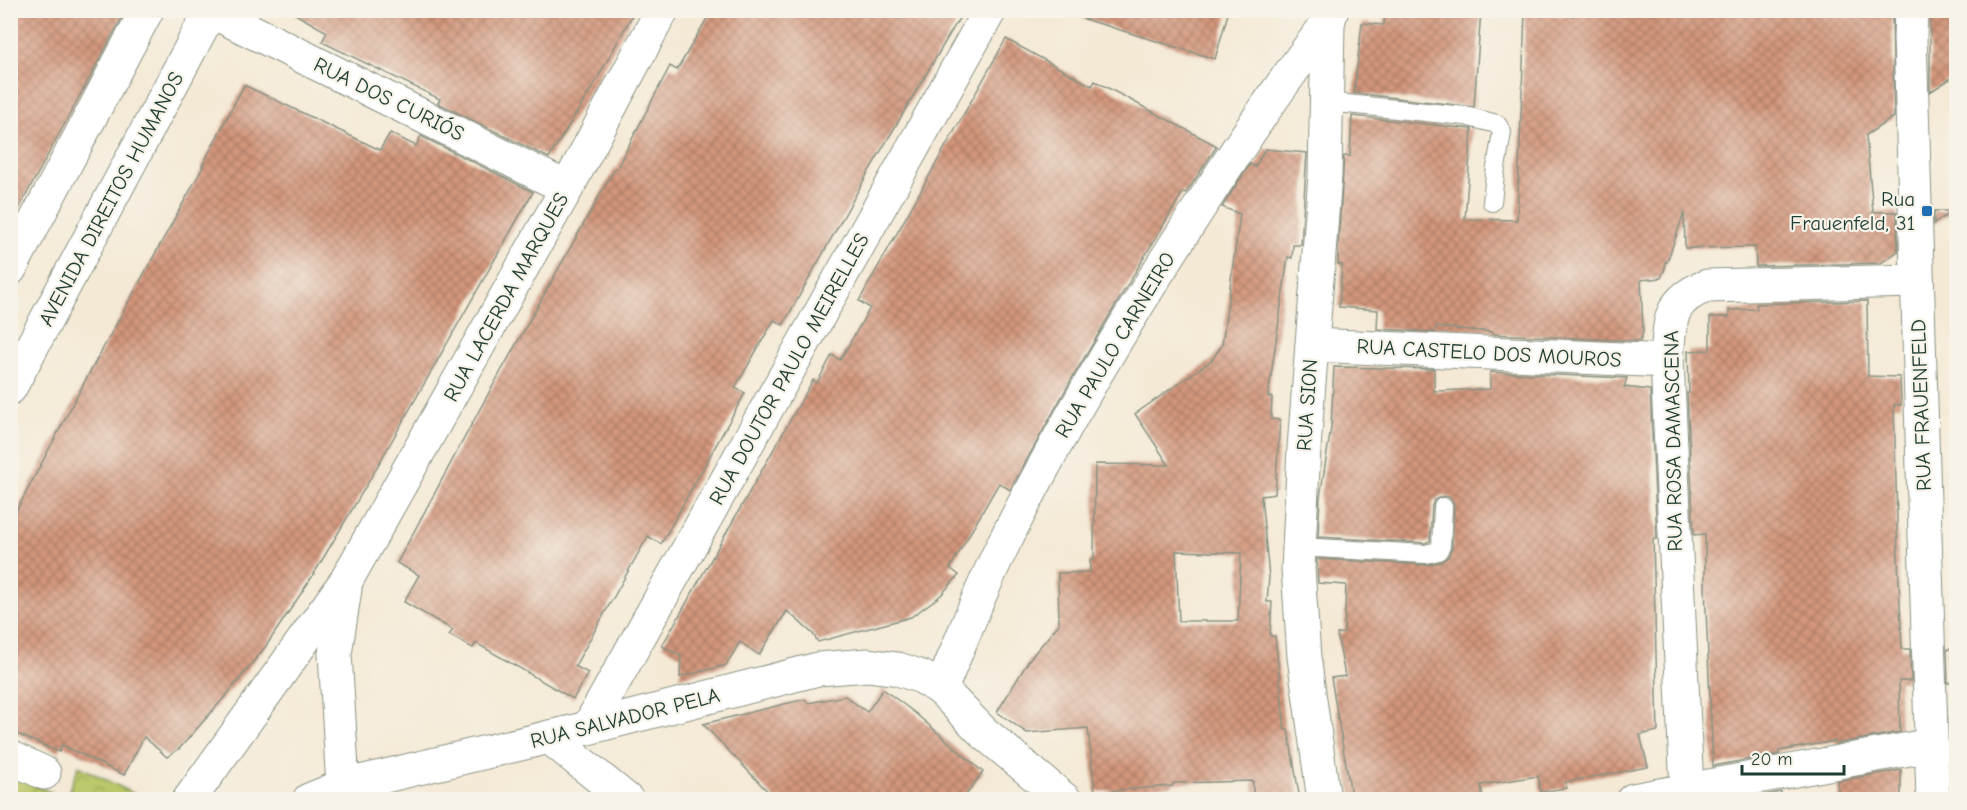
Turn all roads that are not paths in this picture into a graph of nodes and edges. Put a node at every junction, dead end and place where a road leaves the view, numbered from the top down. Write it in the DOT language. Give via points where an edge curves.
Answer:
graph roads {
  1 [pos="147,10"];
  2 [pos="662,10"];
  3 [pos="990,10"];
  4 [pos="1911,10"];
  5 [pos="211,11"];
  6 [pos="1330,17"];
  7 [pos="1327,102"];
  8 [pos="567,188"];
  9 [pos="1492,202"];
  10 [pos="10,269"];
  11 [pos="1917,280"];
  12 [pos="1312,345"];
  13 [pos="1666,362"];
  14 [pos="10,388"];
  15 [pos="1443,507"];
  16 [pos="1299,547"];
  17 [pos="346,581"];
  18 [pos="941,689"];
  19 [pos="588,728"];
  20 [pos="549,737"];
  21 [pos="1931,745"];
  22 [pos="10,757"];
  23 [pos="44,773"];
  24 [pos="1687,790"];
  25 [pos="345,793"];
  26 [pos="189,800"];
  27 [pos="309,800"];
  28 [pos="627,800"];
  29 [pos="1065,800"];
  30 [pos="1324,800"];
  31 [pos="1633,800"];
  32 [pos="1933,800"];
  1 -- 10 [label="street"];
  2 -- 8 [label="street, RUA LACERDA MARQUES"];
  3 -- 19 [label="street, RUA DOUTOR PAULO MEIRELLES"];
  4 -- 11 [label="street, RUA FRAUENFELD"];
  5 -- 8 [label="street, RUA DOS CURIÓS"];
  5 -- 14 [label="street, AVENIDA DIREITOS HUMANOS"];
  6 -- 7 [label="street, RUA SION"];
  6 -- 18 [label="street, RUA PAULO CARNEIRO" via="1240,144 1065,426 1001,549"];
  7 -- 9 [label="lane" via="1465,116 1497,124 1502,132"];
  7 -- 12 [label="street, RUA SION"];
  8 -- 17 [label="street, RUA LACERDA MARQUES"];
  11 -- 13 [label="street, RUA ROSA DAMASCENA" via="1707,286 1680,301 1670,317"];
  11 -- 21 [label="street, RUA FRAUENFELD"];
  12 -- 13 [label="street, RUA CASTELO DOS MOUROS"];
  12 -- 16 [label="street, RUA SION"];
  13 -- 24 [label="street, RUA ROSA DAMASCENA"];
  15 -- 16 [label="lane" via="1441,546 1434,553"];
  16 -- 30 [label="street, RUA SION" via="1304,657"];
  17 -- 25 [label="street, RUA LACERDA MARQUES" via="335,654"];
  17 -- 26 [label="street, RUA LACERDA MARQUES"];
  18 -- 19 [label="street, RUA SALVADOR PELA" via="898,669 868,665 818,669"];
  18 -- 29 [label="street, RUA SALVADOR PELA" via="983,732"];
  19 -- 20 [label="street, RUA SALVADOR PELA"];
  20 -- 25 [label="street, RUA SALVADOR PELA"];
  20 -- 28 [label="street"];
  21 -- 24 [label="street"];
  21 -- 32 [label="street, RUA FRAUENFELD"];
  22 -- 23 [label="street"];
  24 -- 31 [label="street"];
  25 -- 27 [label="street, RUA SALVADOR PELA"];
}
